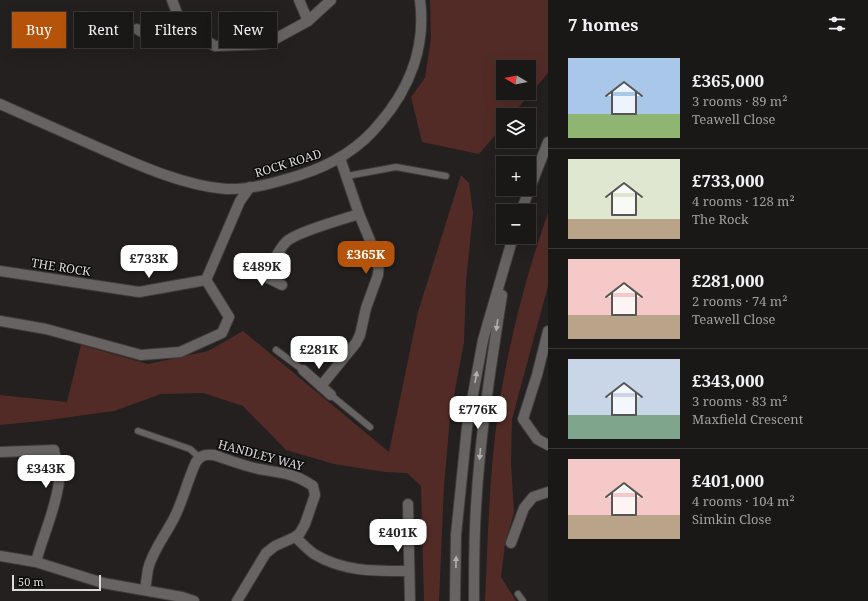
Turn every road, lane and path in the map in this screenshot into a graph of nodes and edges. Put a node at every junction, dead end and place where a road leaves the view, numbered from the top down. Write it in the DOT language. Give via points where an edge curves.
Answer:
graph roads {
  1 [pos="172,0"];
  2 [pos="299,0"];
  3 [pos="331,0"];
  4 [pos="420,0"];
  5 [pos="177,12"];
  6 [pos="308,22"];
  7 [pos="137,29"];
  8 [pos="141,32"];
  9 [pos="211,43"];
  10 [pos="0,104"];
  11 [pos="548,142"];
  12 [pos="340,158"];
  13 [pos="347,176"];
  14 [pos="446,176"];
  15 [pos="250,187"];
  16 [pos="524,204"];
  17 [pos="359,214"];
  18 [pos="511,244"];
  19 [pos="507,259"];
  20 [pos="252,270"];
  21 [pos="0,271"];
  22 [pos="266,277"];
  23 [pos="206,280"];
  24 [pos="282,285"];
  25 [pos="0,321"];
  26 [pos="548,330"];
  27 [pos="276,350"];
  28 [pos="303,370"];
  29 [pos="321,386"];
  30 [pos="331,395"];
  31 [pos="370,427"];
  32 [pos="138,431"];
  33 [pos="548,445"];
  34 [pos="0,452"];
  35 [pos="199,457"];
  36 [pos="548,492"];
  37 [pos="408,504"];
  38 [pos="295,537"];
  39 [pos="511,543"];
  40 [pos="0,556"];
  41 [pos="36,562"];
  42 [pos="409,570"];
  43 [pos="145,590"];
  44 [pos="518,594"];
  45 [pos="165,598"];
  46 [pos="194,601"];
  47 [pos="237,601"];
  48 [pos="410,601"];
  49 [pos="455,601"];
  50 [pos="474,601"];
  51 [pos="523,601"];
  1 -- 5 [label="street"];
  2 -- 6 [label="street"];
  3 -- 6 [label="street"];
  4 -- 12 [label="street, ROCK ROAD" via="420,39 408,82 378,126"];
  6 -- 9 [label="street" via="266,44 216,46"];
  7 -- 8 [label="street"];
  10 -- 15 [label="street, ROCK ROAD" via="118,157 173,177 213,187"];
  11 -- 16 [label="street"];
  12 -- 13 [label="street"];
  12 -- 15 [label="street, ROCK ROAD" via="309,172"];
  13 -- 14 [label="lane" via="396,167"];
  13 -- 17 [label="street"];
  15 -- 23 [label="street" via="240,201"];
  17 -- 22 [label="street" via="288,240 282,246"];
  17 -- 29 [label="street" via="379,262 378,275 356,343"];
  18 -- 19 [label="street"];
  49 -- 19 [label="street, one-way" via="456,535 467,427 482,340"];
  19 -- 50 [label="street, one-way" via="480,452"];
  20 -- 22 [label="street"];
  21 -- 23 [label="street, THE ROCK" via="138,292"];
  22 -- 24 [label="street"];
  23 -- 25 [label="street" via="229,318 222,334 180,352 141,355 46,329"];
  26 -- 33 [label="street" via="523,419 537,439"];
  27 -- 28 [label="lane"];
  28 -- 29 [label="street"];
  29 -- 30 [label="street"];
  30 -- 31 [label="lane"];
  32 -- 35 [label="lane" via="190,449"];
  34 -- 41 [label="street" via="54,450 59,479 55,503"];
  35 -- 38 [label="street, HANDLEY WAY" via="214,455 258,469 302,478 313,486 313,502 305,524"];
  35 -- 43 [label="street" via="176,514 148,568"];
  36 -- 39 [label="street" via="533,497 524,508"];
  37 -- 42 [label="street"];
  38 -- 42 [label="street" via="313,553 339,566 367,571"];
  38 -- 47 [label="street" via="266,553"];
  40 -- 41 [label="street"];
  41 -- 43 [label="street" via="103,583"];
  42 -- 48 [label="street"];
  43 -- 45 [label="street"];
  44 -- 51 [label="lane"];
  45 -- 46 [label="street" via="182,597"];
}
